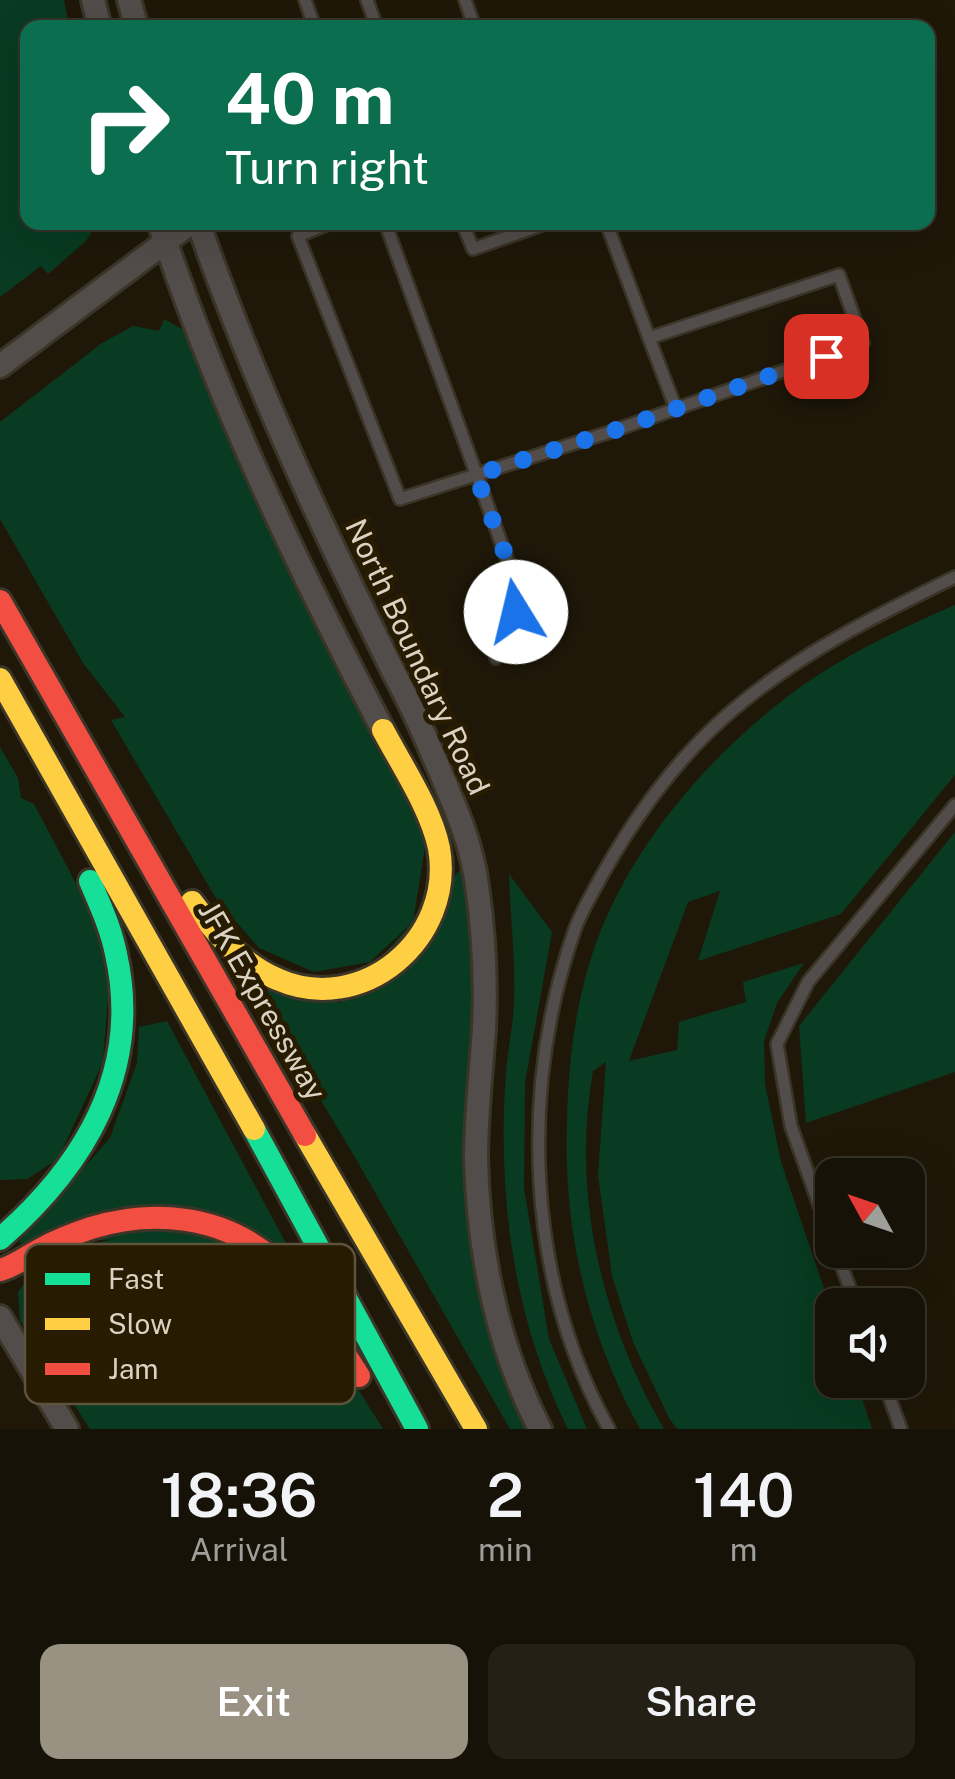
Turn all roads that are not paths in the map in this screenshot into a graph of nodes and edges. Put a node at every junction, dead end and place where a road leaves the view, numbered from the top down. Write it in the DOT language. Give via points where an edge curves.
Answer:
graph roads {
  1 [pos="198,230"];
  2 [pos="313,230"];
  3 [pos="389,230"];
  4 [pos="465,230"];
  5 [pos="527,230"];
  6 [pos="609,230"];
  7 [pos="162,232"];
  8 [pos="649,338"];
  9 [pos="0,366"];
  10 [pos="676,409"];
  11 [pos="476,475"];
  12 [pos="955,577"];
  13 [pos="0,601"];
  14 [pos="496,658"];
  15 [pos="5,688"];
  16 [pos="383,730"];
  17 [pos="99,777"];
  18 [pos="955,805"];
  19 [pos="61,1179"];
  20 [pos="815,1194"];
  21 [pos="0,1211"];
  22 [pos="0,1239"];
  23 [pos="51,1244"];
  24 [pos="251,1244"];
  25 [pos="316,1244"];
  26 [pos="25,1258"];
  27 [pos="0,1270"];
  28 [pos="0,1317"];
  29 [pos="355,1318"];
  30 [pos="25,1359"];
  31 [pos="355,1370"];
  32 [pos="371,1394"];
  33 [pos="890,1398"];
  34 [pos="52,1404"];
  35 [pos="67,1429"];
  36 [pos="417,1429"];
  37 [pos="476,1429"];
  38 [pos="540,1429"];
  39 [pos="609,1429"];
  40 [pos="901,1429"];
  1 -- 38 [label="street, North Boundary Road" via="304,486 412,704 469,844 484,952 476,1156 483,1242 508,1349"];
  2 -- 11 [label="lane" via="298,236 400,498"];
  3 -- 11 [label="lane"];
  4 -- 5 [label="lane" via="472,249"];
  6 -- 8 [label="lane"];
  7 -- 9 [label="street"];
  7 -- 16 [label="street, North Boundary Road" via="270,505"];
  8 -- 10 [label="lane"];
  8 -- 10 [label="lane" via="839,275 863,342"];
  10 -- 11 [label="lane"];
  11 -- 14 [label="lane" via="519,592 514,633"];
  12 -- 39 [label="lane" via="798,660 732,710 670,774 616,849 576,925 550,1015 540,1197 568,1333"];
  13 -- 17 [label="highway, JFK Expressway"];
  15 -- 19 [label="highway" via="101,906 118,964 121,1030 108,1094 85,1146"];
  15 -- 25 [label="highway"];
  16 -- 17 [label="highway" via="437,836 440,892 405,956 364,981 329,988 277,979 235,951"];
  17 -- 37 [label="highway, JFK Expressway"];
  18 -- 20 [label="lane" via="808,982 777,1044 790,1126"];
  19 -- 21 [label="highway" via="28,1203"];
  19 -- 22 [label="highway"];
  23 -- 24 [label="highway" via="114,1222 162,1217 210,1224"];
  26 -- 27 [label="highway"];
  28 -- 30 [label="street"];
  29 -- 36 [label="highway"];
  31 -- 32 [label="highway"];
  33 -- 40 [label="lane"];
  34 -- 35 [label="street"];
}
